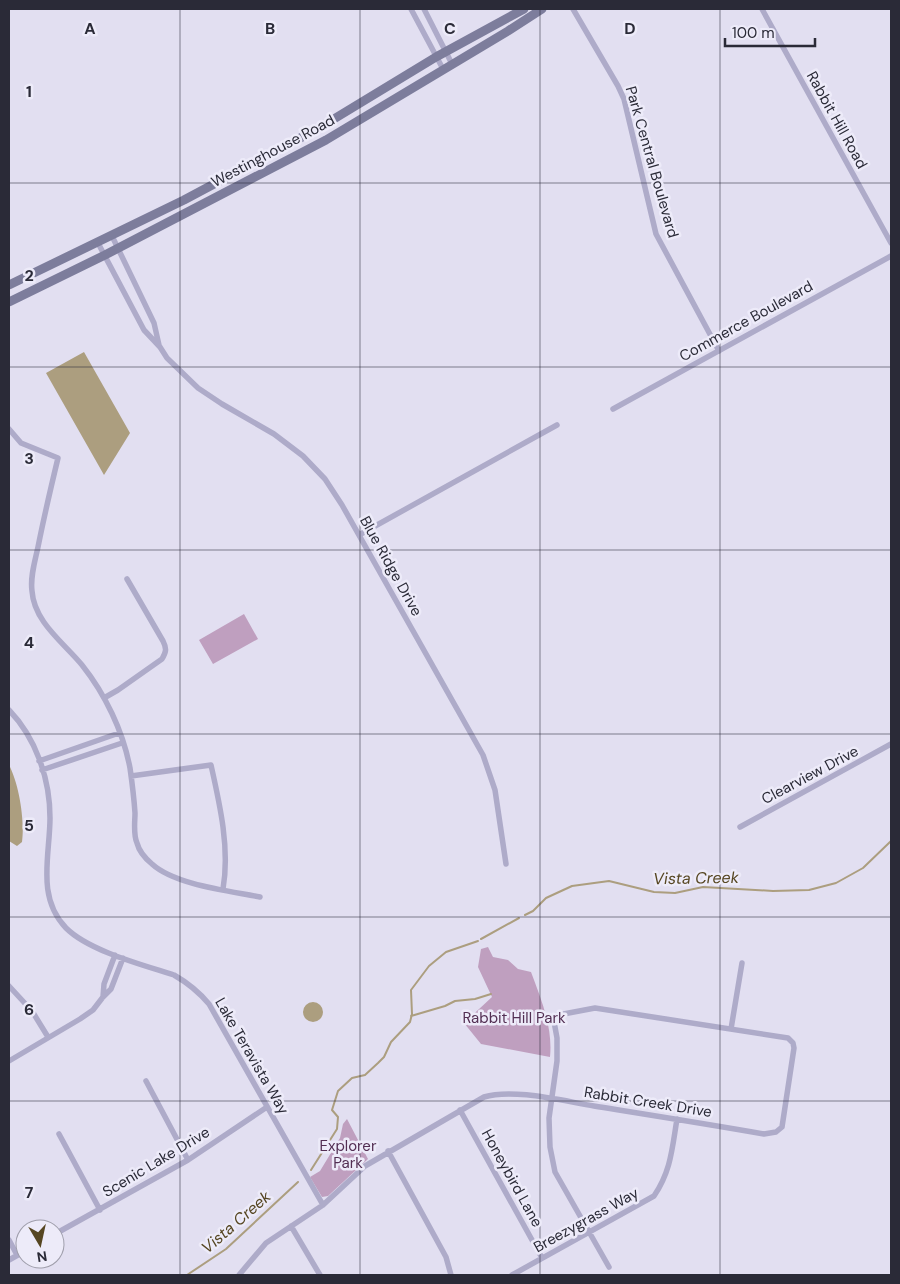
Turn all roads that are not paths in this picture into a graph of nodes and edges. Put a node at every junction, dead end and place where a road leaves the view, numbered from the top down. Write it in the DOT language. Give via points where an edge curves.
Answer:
graph roads {
  1 [pos="410,9"];
  2 [pos="424,9"];
  3 [pos="524,9"];
  4 [pos="542,9"];
  5 [pos="573,9"];
  6 [pos="762,9"];
  7 [pos="446,52"];
  8 [pos="436,57"];
  9 [pos="452,64"];
  10 [pos="443,70"];
  11 [pos="112,236"];
  12 [pos="98,243"];
  13 [pos="891,243"];
  14 [pos="118,248"];
  15 [pos="105,255"];
  16 [pos="891,256"];
  17 [pos="9,285"];
  18 [pos="9,302"];
  19 [pos="160,347"];
  20 [pos="719,350"];
  21 [pos="613,409"];
  22 [pos="556,425"];
  23 [pos="9,429"];
  24 [pos="359,535"];
  25 [pos="127,579"];
  26 [pos="104,698"];
  27 [pos="9,710"];
  28 [pos="119,733"];
  29 [pos="122,742"];
  30 [pos="891,744"];
  31 [pos="39,761"];
  32 [pos="42,770"];
  33 [pos="131,776"];
  34 [pos="740,827"];
  35 [pos="506,864"];
  36 [pos="223,889"];
  37 [pos="260,897"];
  38 [pos="115,955"];
  39 [pos="122,958"];
  40 [pos="742,963"];
  41 [pos="9,986"];
  42 [pos="103,996"];
  43 [pos="731,1029"];
  44 [pos="48,1037"];
  45 [pos="9,1061"];
  46 [pos="146,1081"];
  47 [pos="551,1099"];
  48 [pos="267,1107"];
  49 [pos="460,1110"];
  50 [pos="677,1119"];
  51 [pos="59,1134"];
  52 [pos="388,1151"];
  53 [pos="188,1160"];
  54 [pos="323,1205"];
  55 [pos="100,1210"];
  56 [pos="291,1226"];
  57 [pos="65,1229"];
  58 [pos="589,1232"];
  59 [pos="9,1240"];
  60 [pos="15,1251"];
  61 [pos="542,1258"];
  62 [pos="609,1267"];
  63 [pos="238,1275"];
  64 [pos="320,1275"];
  65 [pos="451,1275"];
  66 [pos="512,1275"];
  1 -- 8 [label="street"];
  2 -- 7 [label="street"];
  3 -- 7 [label="main road, Westinghouse Road"];
  4 -- 9 [label="main road, Westinghouse Road"];
  5 -- 20 [label="street, Park Central Boulevard" via="624,99 656,234"];
  6 -- 13 [label="street, Rabbit Hill Road"];
  7 -- 8 [label="main road, Westinghouse Road"];
  7 -- 9 [label="street"];
  8 -- 10 [label="street"];
  8 -- 11 [label="main road, Westinghouse Road" via="319,128"];
  9 -- 10 [label="main road, Westinghouse Road"];
  10 -- 14 [label="main road, Westinghouse Road" via="326,140"];
  11 -- 12 [label="main road, Westinghouse Road"];
  11 -- 14 [label="street, Blue Ridge Drive"];
  12 -- 15 [label="street, Blue Ridge Drive"];
  12 -- 17 [label="main road, Westinghouse Road"];
  14 -- 15 [label="main road, Westinghouse Road"];
  14 -- 19 [label="street, Blue Ridge Drive" via="154,323"];
  15 -- 18 [label="main road, Westinghouse Road"];
  15 -- 19 [label="street, Blue Ridge Drive" via="144,330"];
  16 -- 20 [label="street, Commerce Boulevard"];
  19 -- 24 [label="street, Blue Ridge Drive" via="198,388 304,456 326,479"];
  20 -- 21 [label="street, Commerce Boulevard"];
  22 -- 24 [label="street"];
  23 -- 26 [label="street" via="21,443 58,458 33,571 34,604 46,626 82,666"];
  24 -- 35 [label="street, Blue Ridge Drive" via="483,755 495,790"];
  25 -- 26 [label="street" via="163,641 166,653 162,659"];
  26 -- 28 [label="street"];
  27 -- 31 [label="street, Lake Teravista Way" via="29,738"];
  28 -- 29 [label="street"];
  28 -- 31 [label="street"];
  29 -- 32 [label="street"];
  29 -- 33 [label="street"];
  30 -- 34 [label="street, Clearview Drive"];
  31 -- 32 [label="street, Lake Teravista Way"];
  32 -- 38 [label="street, Lake Teravista Way" via="49,800 46,880 52,906 66,928"];
  33 -- 36 [label="street" via="136,842 141,852 162,871 186,881"];
  33 -- 36 [label="street" via="211,764 226,851"];
  36 -- 37 [label="street"];
  38 -- 39 [label="street, Lake Teravista Way"];
  38 -- 42 [label="street"];
  39 -- 42 [label="street" via="111,989"];
  39 -- 48 [label="street, Lake Teravista Way" via="174,976 199,992"];
  40 -- 43 [label="street"];
  41 -- 44 [label="street" via="32,1011"];
  42 -- 44 [label="street" via="93,1010"];
  43 -- 47 [label="street, Rabbit Creek Drive" via="595,1008 553,1016 557,1061"];
  43 -- 50 [label="street, Rabbit Creek Drive" via="788,1038 793,1042 782,1127 764,1134"];
  44 -- 45 [label="street"];
  46 -- 53 [label="street"];
  47 -- 49 [label="street, Rabbit Creek Drive" via="494,1094"];
  47 -- 50 [label="street, Rabbit Creek Drive"];
  47 -- 58 [label="street" via="550,1147 555,1172"];
  48 -- 53 [label="street, Scenic Lake Drive"];
  48 -- 54 [label="street, Lake Teravista Way"];
  49 -- 52 [label="street, Rabbit Creek Drive"];
  49 -- 61 [label="street, Honeybird Lane"];
  50 -- 58 [label="street, Breezygrass Way" via="664,1182 654,1196"];
  51 -- 55 [label="street"];
  52 -- 54 [label="street, Rabbit Creek Drive" via="365,1166"];
  52 -- 65 [label="street" via="446,1257"];
  53 -- 55 [label="street, Scenic Lake Drive"];
  54 -- 56 [label="street, Rabbit Creek Drive"];
  55 -- 57 [label="street, Scenic Lake Drive"];
  56 -- 63 [label="street, Rabbit Creek Drive" via="266,1243"];
  56 -- 64 [label="street"];
  58 -- 61 [label="street, Breezygrass Way"];
  58 -- 62 [label="street"];
  59 -- 60 [label="street"];
  61 -- 66 [label="street, Breezygrass Way"];
}
